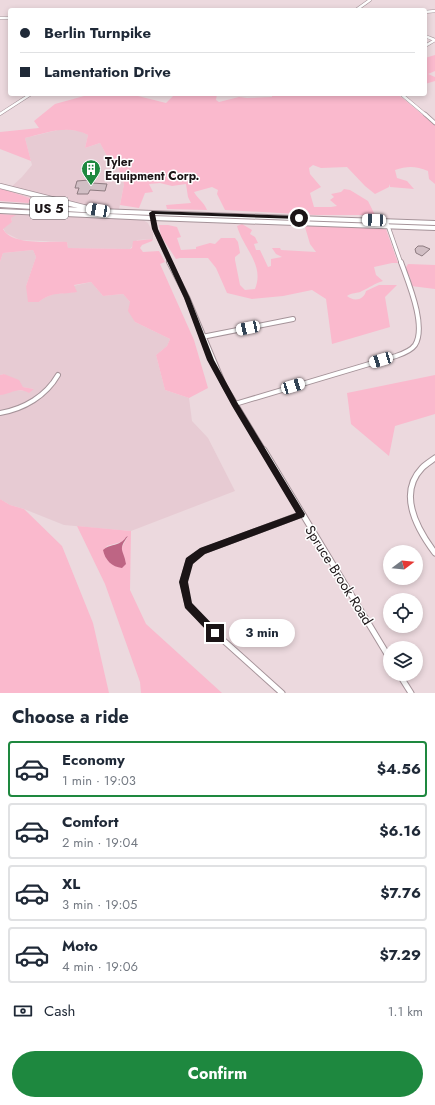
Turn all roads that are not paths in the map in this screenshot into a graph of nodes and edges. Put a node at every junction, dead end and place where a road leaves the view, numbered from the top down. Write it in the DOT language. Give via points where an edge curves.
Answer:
graph roads {
  1 [pos="370,0"];
  2 [pos="359,8"];
  3 [pos="28,96"];
  4 [pos="403,96"];
  5 [pos="0,114"];
  6 [pos="435,123"];
  7 [pos="0,186"];
  8 [pos="38,197"];
  9 [pos="0,205"];
  10 [pos="42,210"];
  11 [pos="98,210"];
  12 [pos="0,211"];
  13 [pos="152,215"];
  14 [pos="435,223"];
  15 [pos="387,224"];
  16 [pos="435,228"];
  17 [pos="293,319"];
  18 [pos="202,338"];
  19 [pos="58,375"];
  20 [pos="234,404"];
  21 [pos="0,413"];
  22 [pos="435,458"];
  23 [pos="302,514"];
  24 [pos="435,553"];
  25 [pos="383,647"];
  26 [pos="404,681"];
  27 [pos="282,693"];
  28 [pos="411,693"];
  1 -- 2 [label="street"];
  3 -- 5 [label="street"];
  4 -- 6 [label="street"];
  7 -- 8 [label="street"];
  8 -- 10 [label="street" via="44,199"];
  8 -- 11 [label="street"];
  9 -- 10 [label="highway, US 5"];
  10 -- 11 [label="highway, US 5"];
  10 -- 12 [label="highway, US 5"];
  10 -- 13 [label="highway, US 5"];
  11 -- 13 [label="highway, US 5"];
  13 -- 15 [label="highway, US 5"];
  13 -- 18 [label="street, Spruce Brook Road" via="157,235 187,298"];
  14 -- 15 [label="highway, US 5"];
  15 -- 16 [label="highway, US 5"];
  15 -- 20 [label="street" via="415,304 418,332 416,344 396,356"];
  17 -- 18 [label="street"];
  18 -- 20 [label="street, Spruce Brook Road"];
  19 -- 21 [label="street" via="50,387 29,402 14,410"];
  20 -- 23 [label="street, Spruce Brook Road"];
  22 -- 24 [label="street" via="415,476 409,494 412,514 421,536"];
  23 -- 25 [label="street, Spruce Brook Road"];
  23 -- 27 [label="street" via="203,551 189,561 183,582 188,605 204,623"];
  26 -- 28 [label="street"];
}
